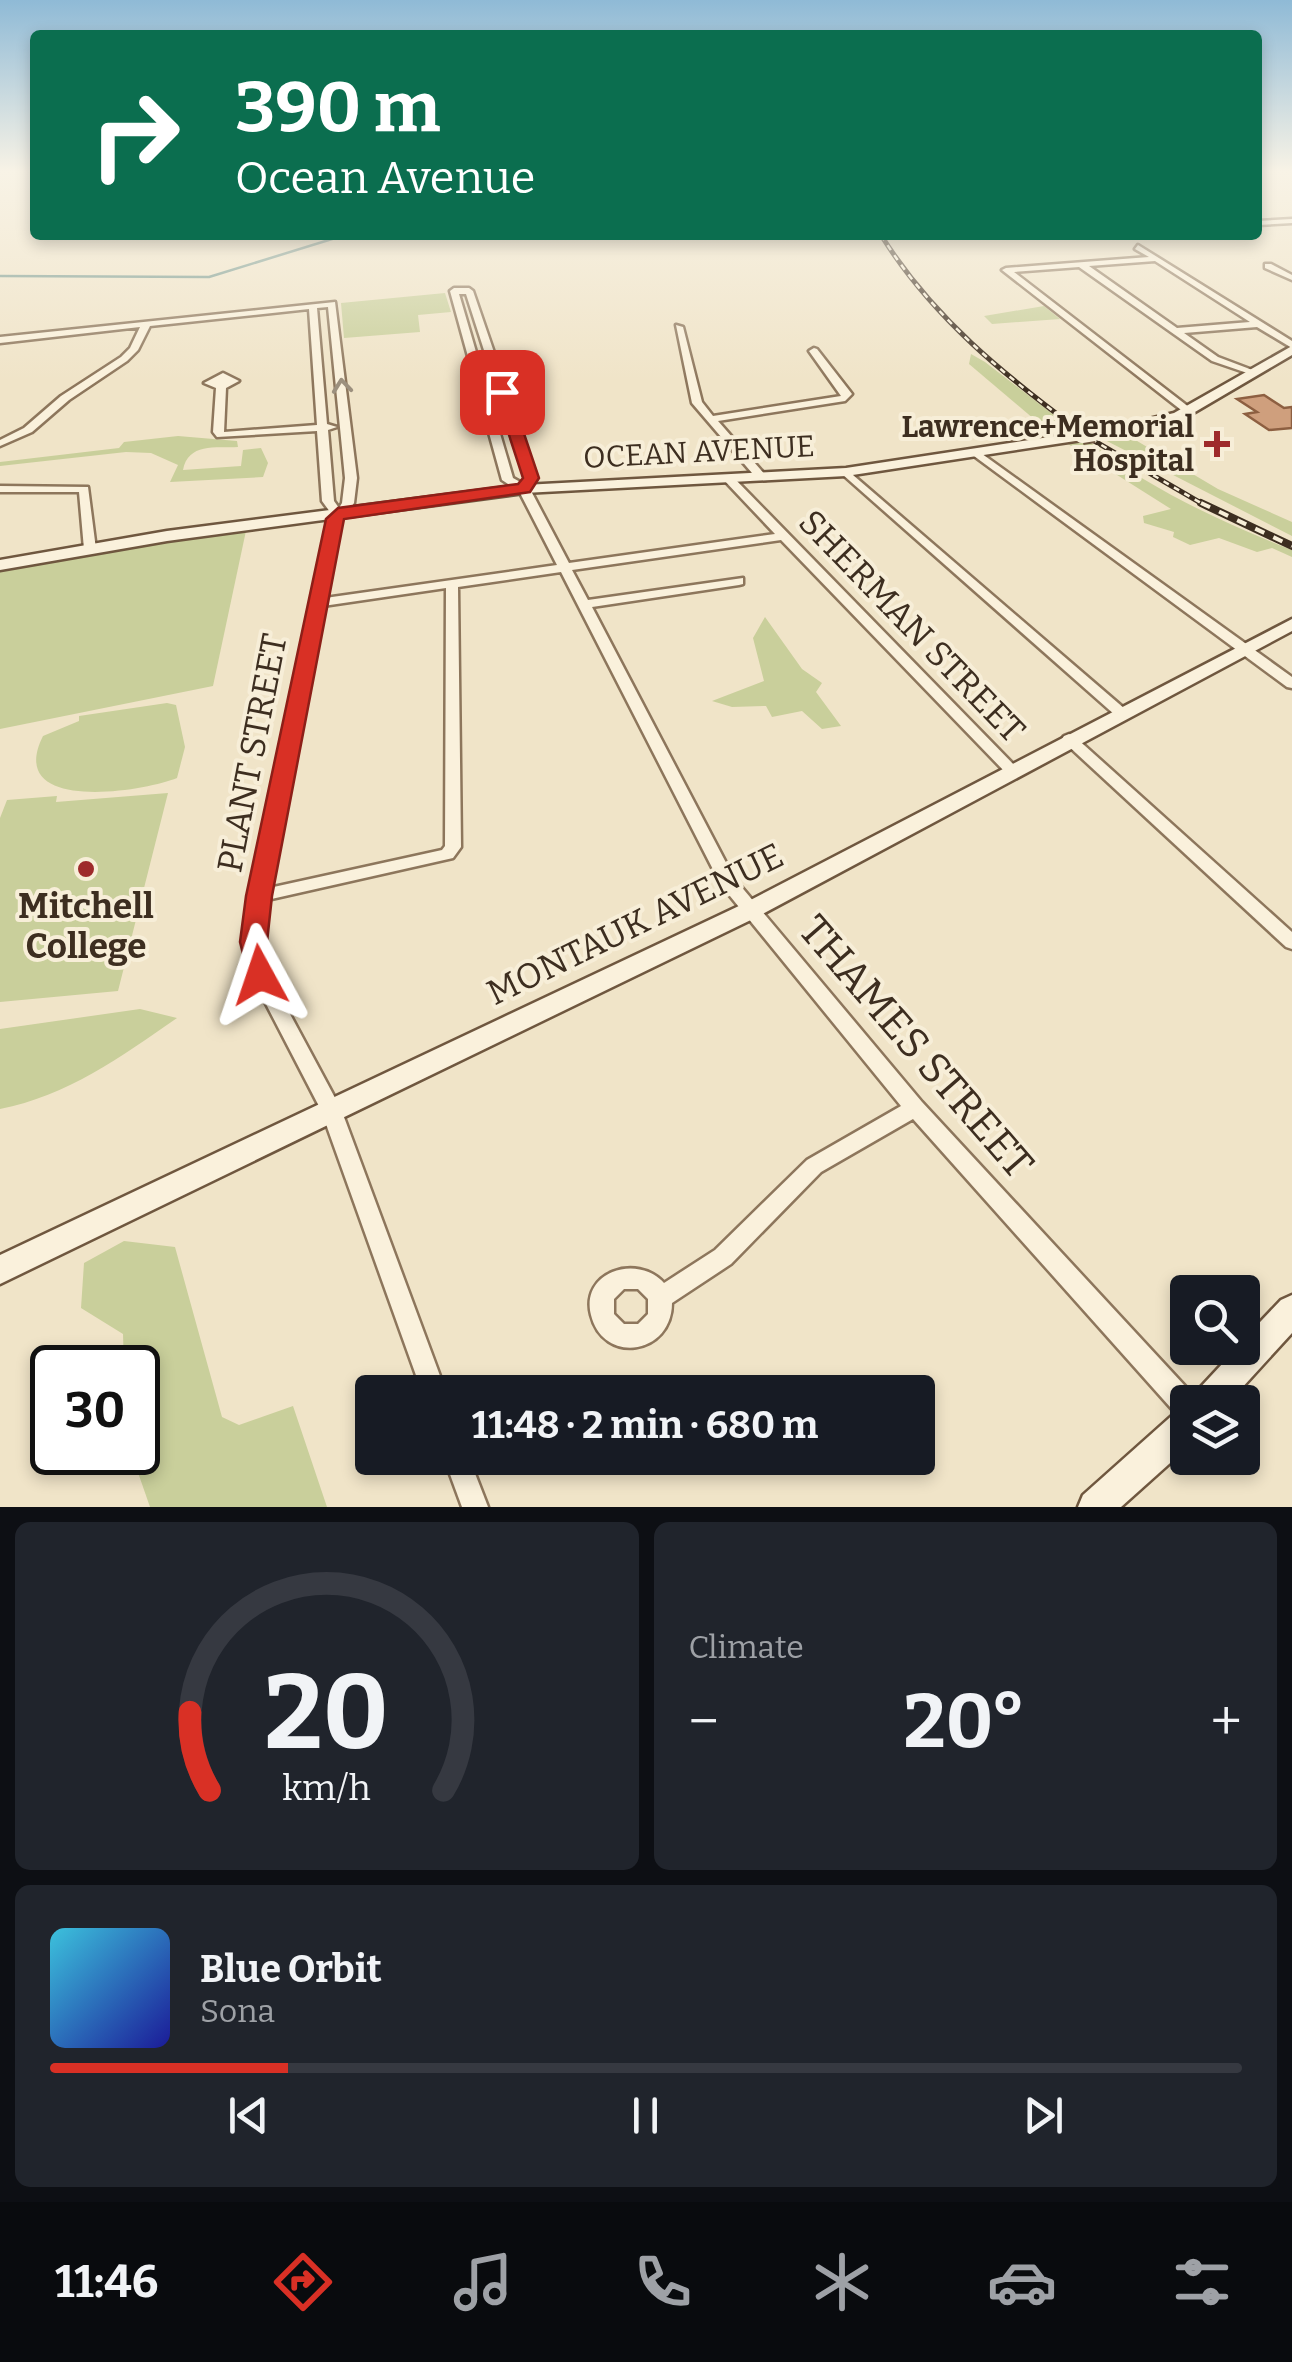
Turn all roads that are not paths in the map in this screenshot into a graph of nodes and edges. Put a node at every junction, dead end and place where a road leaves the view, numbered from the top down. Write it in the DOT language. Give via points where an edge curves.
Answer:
graph roads {
  1 [pos="1138,247"];
  2 [pos="1156,259"];
  3 [pos="1080,264"];
  4 [pos="1268,266"];
  5 [pos="1292,278"];
  6 [pos="313,306"];
  7 [pos="146,324"];
  8 [pos="1258,324"];
  9 [pos="679,327"];
  10 [pos="1175,331"];
  11 [pos="0,340"];
  12 [pos="486,345"];
  13 [pos="467,347"];
  14 [pos="1292,347"];
  15 [pos="814,352"];
  16 [pos="1250,371"];
  17 [pos="221,386"];
  18 [pos="1189,410"];
  19 [pos="711,419"];
  20 [pos="512,421"];
  21 [pos="490,423"];
  22 [pos="346,426"];
  23 [pos="322,428"];
  24 [pos="0,443"];
  25 [pos="978,454"];
  26 [pos="846,472"];
  27 [pos="762,478"];
  28 [pos="730,479"];
  29 [pos="0,489"];
  30 [pos="524,489"];
  31 [pos="338,514"];
  32 [pos="783,536"];
  33 [pos="90,549"];
  34 [pos="0,565"];
  35 [pos="564,566"];
  36 [pos="738,581"];
  37 [pos="452,582"];
  38 [pos="318,603"];
  39 [pos="583,604"];
  40 [pos="1292,624"];
  41 [pos="1242,650"];
  42 [pos="1292,684"];
  43 [pos="1120,712"];
  44 [pos="1069,739"];
  45 [pos="1010,770"];
  46 [pos="259,896"];
  47 [pos="749,910"];
  48 [pos="1292,942"];
  49 [pos="916,1108"];
  50 [pos="331,1109"];
  51 [pos="0,1270"];
  52 [pos="660,1298"];
  53 [pos="1292,1310"];
  54 [pos="428,1375"];
  55 [pos="1224,1385"];
  56 [pos="1170,1388"];
  57 [pos="1170,1440"];
  58 [pos="463,1475"];
  59 [pos="475,1507"];
  60 [pos="1095,1507"];
  1 -- 2 [label="street"];
  2 -- 3 [label="street"];
  2 -- 8 [label="street"];
  3 -- 10 [label="street"];
  3 -- 18 [label="street" via="1006,270"];
  4 -- 5 [label="street"];
  6 -- 7 [label="street"];
  22 -- 6 [label="street, PLANT STREET, one-way" via="332,304"];
  6 -- 23 [label="street"];
  7 -- 11 [label="street"];
  7 -- 24 [label="street" via="118,367 66,397 26,434"];
  8 -- 10 [label="street"];
  8 -- 14 [label="street"];
  9 -- 19 [label="street" via="698,403"];
  10 -- 16 [label="street" via="1215,359"];
  12 -- 13 [label="street"];
  12 -- 13 [label="street, THAMES STREET" via="469,291 454,290"];
  12 -- 20 [label="street, THAMES STREET"];
  13 -- 21 [label="street, THAMES STREET"];
  14 -- 16 [label="main road, OCEAN AVENUE"];
  15 -- 19 [label="street" via="847,397"];
  16 -- 18 [label="main road, OCEAN AVENUE"];
  17 -- 23 [label="street" via="221,435"];
  18 -- 25 [label="main road, OCEAN AVENUE"];
  19 -- 27 [label="street"];
  20 -- 21 [label="street"];
  20 -- 30 [label="street, THAMES STREET" via="531,478"];
  21 -- 30 [label="street, THAMES STREET" via="508,480"];
  22 -- 23 [label="street"];
  22 -- 31 [label="street, PLANT STREET" via="351,491"];
  23 -- 31 [label="street" via="328,500"];
  25 -- 26 [label="main road, OCEAN AVENUE"];
  25 -- 41 [label="street"];
  26 -- 27 [label="main road, OCEAN AVENUE"];
  26 -- 43 [label="street"];
  27 -- 28 [label="main road, OCEAN AVENUE"];
  28 -- 30 [label="main road, OCEAN AVENUE"];
  28 -- 32 [label="street, SHERMAN STREET"];
  29 -- 33 [label="street" via="84,489"];
  30 -- 31 [label="main road, OCEAN AVENUE"];
  30 -- 35 [label="street, THAMES STREET"];
  31 -- 33 [label="main road, OCEAN AVENUE"];
  31 -- 38 [label="street, PLANT STREET"];
  32 -- 35 [label="street"];
  32 -- 45 [label="street, SHERMAN STREET"];
  33 -- 34 [label="main road, OCEAN AVENUE"];
  35 -- 37 [label="street"];
  35 -- 39 [label="street, THAMES STREET"];
  36 -- 39 [label="street"];
  37 -- 38 [label="street"];
  37 -- 46 [label="street" via="453,847 447,854"];
  38 -- 46 [label="street, PLANT STREET"];
  39 -- 47 [label="street, THAMES STREET" via="727,881"];
  40 -- 41 [label="main road, MONTAUK AVENUE"];
  41 -- 42 [label="street"];
  41 -- 43 [label="main road, MONTAUK AVENUE"];
  43 -- 44 [label="main road, MONTAUK AVENUE"];
  44 -- 45 [label="main road, MONTAUK AVENUE"];
  44 -- 48 [label="street"];
  45 -- 47 [label="main road, MONTAUK AVENUE"];
  46 -- 50 [label="street, PLANT STREET" via="254,942 260,975"];
  47 -- 49 [label="street, THAMES STREET"];
  47 -- 50 [label="main road, MONTAUK AVENUE"];
  49 -- 52 [label="street" via="814,1166 723,1257"];
  49 -- 56 [label="street, THAMES STREET"];
  50 -- 51 [label="main road, MONTAUK AVENUE"];
  50 -- 54 [label="street, PLANT STREET"];
  53 -- 55 [label="main road"];
  57 -- 60 [label="main road"];
  58 -- 59 [label="street"];
}
